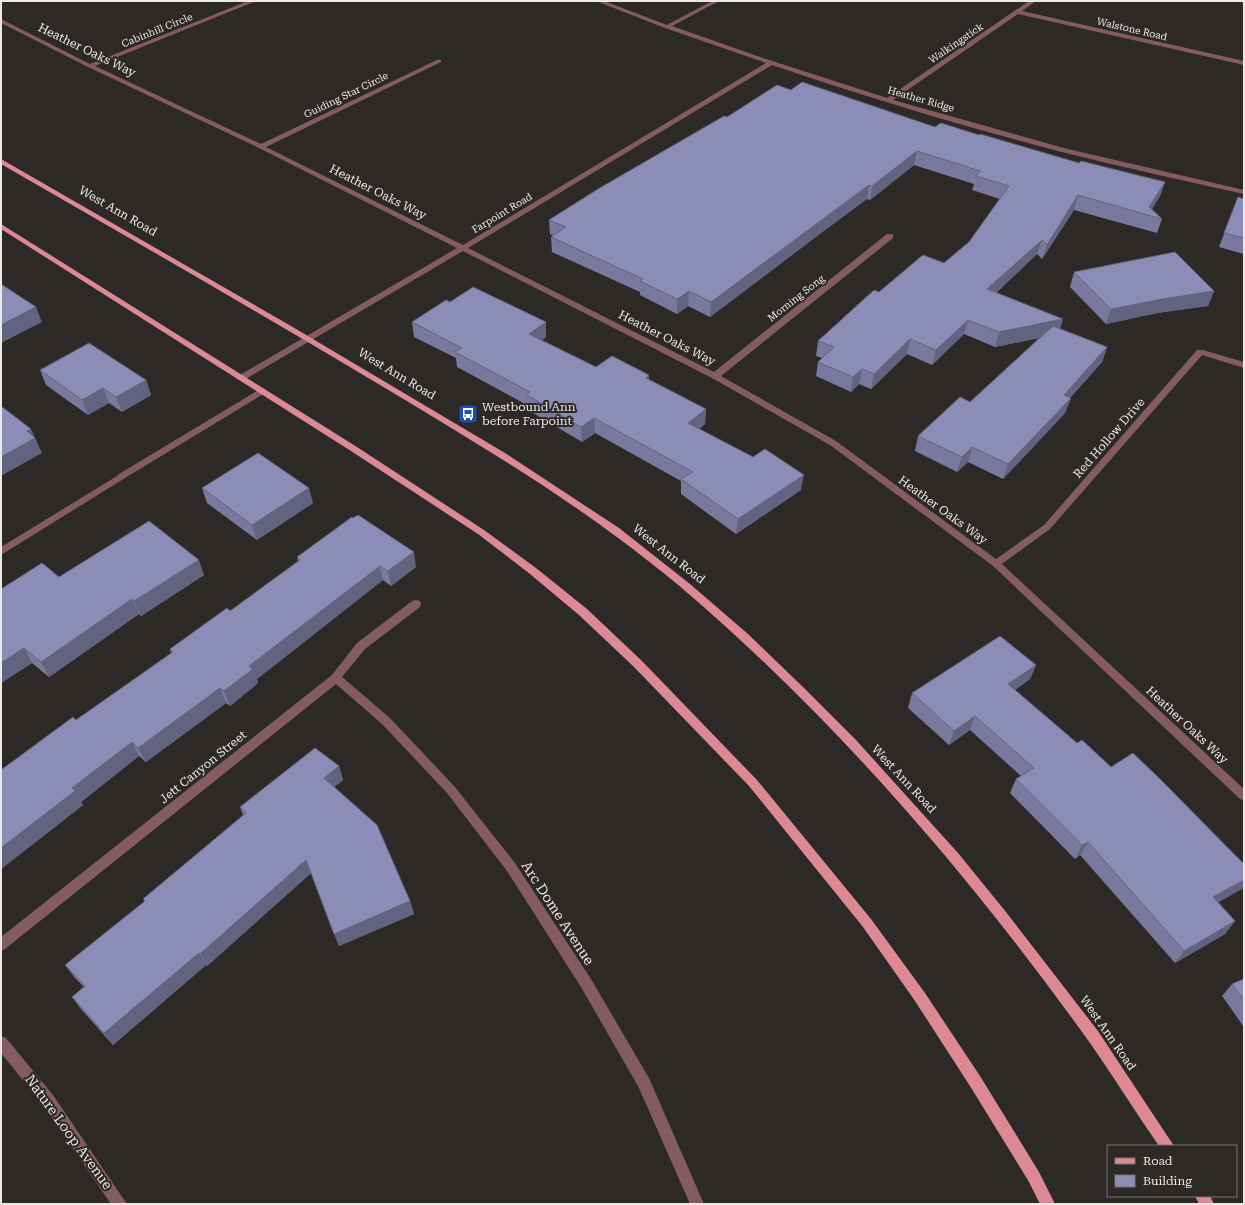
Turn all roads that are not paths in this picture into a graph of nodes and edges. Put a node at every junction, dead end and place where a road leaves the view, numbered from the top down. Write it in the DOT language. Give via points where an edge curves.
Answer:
graph roads {
  1 [pos="253,1"];
  2 [pos="598,1"];
  3 [pos="716,1"];
  4 [pos="1034,1"];
  5 [pos="1017,12"];
  6 [pos="1,21"];
  7 [pos="667,27"];
  8 [pos="439,61"];
  9 [pos="771,63"];
  10 [pos="1244,63"];
  11 [pos="90,66"];
  12 [pos="888,100"];
  13 [pos="261,147"];
  14 [pos="1,160"];
  15 [pos="1244,192"];
  16 [pos="1,226"];
  17 [pos="890,236"];
  18 [pos="463,248"];
  19 [pos="309,339"];
  20 [pos="1244,365"];
  21 [pos="715,376"];
  22 [pos="241,378"];
  23 [pos="262,391"];
  24 [pos="1,552"];
  25 [pos="996,564"];
  26 [pos="416,604"];
  27 [pos="336,678"];
  28 [pos="1244,796"];
  29 [pos="1,945"];
  30 [pos="1,1044"];
  31 [pos="1166,1145"];
  32 [pos="120,1204"];
  33 [pos="697,1204"];
  34 [pos="1048,1204"];
  1 -- 11 [label="street, Cabinhill Circle"];
  2 -- 7 [label="street, Heather Ridge"];
  3 -- 7 [label="street"];
  4 -- 5 [label="street, Walkingstick"];
  5 -- 10 [label="street, Walstone Road"];
  5 -- 12 [label="street, Walkingstick"];
  6 -- 11 [label="street, Heather Oaks Way"];
  7 -- 9 [label="street, Heather Ridge"];
  8 -- 13 [label="street, Guiding Star Circle"];
  9 -- 12 [label="street, Heather Ridge"];
  9 -- 18 [label="street, Farpoint Road"];
  11 -- 13 [label="street, Heather Oaks Way"];
  12 -- 15 [label="street, Heather Ridge" via="1037,144"];
  13 -- 18 [label="street, Heather Oaks Way"];
  14 -- 19 [label="main road, West Ann Road"];
  16 -- 22 [label="main road"];
  17 -- 21 [label="street, Morning Song"];
  18 -- 19 [label="street, Farpoint Road"];
  18 -- 21 [label="street, Heather Oaks Way"];
  19 -- 22 [label="street, Farpoint Road"];
  19 -- 31 [label="main road, West Ann Road" via="575,502 685,585 790,680 910,806 972,878 1095,1039"];
  20 -- 25 [label="street, Red Hollow Drive" via="1200,352 1047,527"];
  21 -- 25 [label="street, Heather Oaks Way" via="833,443"];
  22 -- 23 [label="main road"];
  23 -- 24 [label="street"];
  23 -- 34 [label="main road" via="481,532 533,571 638,664 695,721 753,783 867,923 975,1081"];
  25 -- 28 [label="street, Heather Oaks Way"];
  26 -- 27 [label="street, Jett Canyon Street" via="362,646"];
  27 -- 29 [label="street, Jett Canyon Street"];
  27 -- 33 [label="street, Arc Dome Avenue" via="386,721 452,790 511,867 586,983 644,1083"];
  30 -- 32 [label="street, Nature Loop Avenue" via="48,1100"];
}
